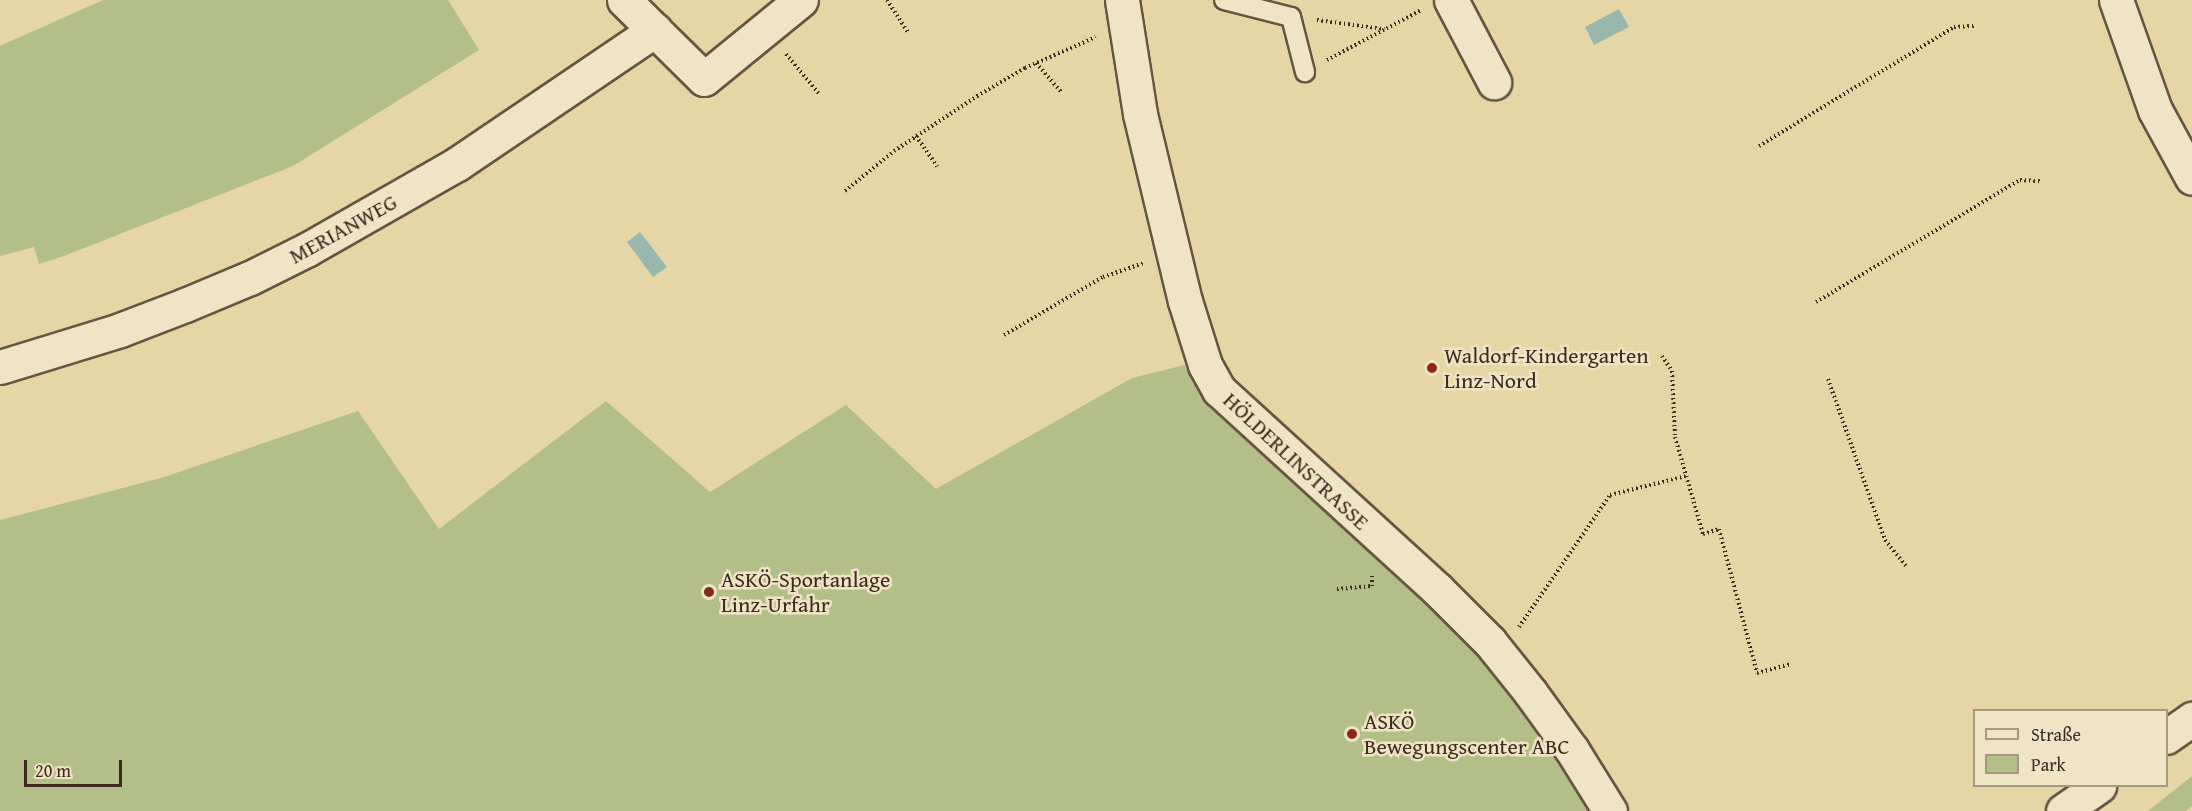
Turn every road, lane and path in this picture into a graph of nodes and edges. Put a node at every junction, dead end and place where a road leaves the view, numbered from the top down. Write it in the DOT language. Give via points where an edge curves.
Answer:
graph roads {
  1 [pos="624,0"];
  2 [pos="801,0"];
  3 [pos="887,0"];
  4 [pos="1224,0"];
  5 [pos="2115,0"];
  6 [pos="1440,3"];
  7 [pos="1123,11"];
  8 [pos="1291,17"];
  9 [pos="1976,26"];
  10 [pos="1385,29"];
  11 [pos="655,30"];
  12 [pos="908,32"];
  13 [pos="782,50"];
  14 [pos="1036,63"];
  15 [pos="1312,68"];
  16 [pos="1494,82"];
  17 [pos="1061,92"];
  18 [pos="820,95"];
  19 [pos="2181,135"];
  20 [pos="916,136"];
  21 [pos="1759,146"];
  22 [pos="937,166"];
  23 [pos="2192,178"];
  24 [pos="2042,181"];
  25 [pos="844,191"];
  26 [pos="1174,255"];
  27 [pos="1816,302"];
  28 [pos="1004,335"];
  29 [pos="1662,356"];
  30 [pos="0,367"];
  31 [pos="1828,379"];
  32 [pos="1686,476"];
  33 [pos="1906,566"];
  34 [pos="1372,586"];
  35 [pos="1337,589"];
  36 [pos="1518,628"];
  37 [pos="1790,664"];
  38 [pos="2192,719"];
  39 [pos="2168,736"];
  40 [pos="2098,787"];
  41 [pos="1610,811"];
  42 [pos="2063,811"];
  1 -- 11 [label="street"];
  2 -- 11 [label="street" via="704,79"];
  3 -- 12 [label="path"];
  4 -- 8 [label="lane"];
  5 -- 19 [label="street" via="2155,111"];
  6 -- 10 [label="path"];
  6 -- 16 [label="street"];
  7 -- 14 [label="path" via="1096,37"];
  7 -- 26 [label="street, HÖLDERLINSTRASSE" via="1140,114"];
  8 -- 10 [label="path"];
  8 -- 15 [label="lane"];
  9 -- 21 [label="path" via="1954,27"];
  10 -- 15 [label="path"];
  11 -- 30 [label="street, MERIANWEG" via="458,164 298,254 164,314"];
  13 -- 18 [label="path"];
  14 -- 17 [label="path"];
  14 -- 20 [label="path"];
  19 -- 23 [label="street"];
  20 -- 22 [label="path"];
  20 -- 25 [label="path"];
  24 -- 27 [label="path" via="2020,180"];
  26 -- 28 [label="path" via="1103,277"];
  26 -- 41 [label="street, HÖLDERLINSTRASSE" via="1195,339 1219,390 1490,642 1544,711"];
  29 -- 32 [label="path" via="1672,371 1675,437"];
  31 -- 33 [label="path" via="1886,540"];
  32 -- 36 [label="path" via="1610,495"];
  32 -- 37 [label="path" via="1703,534 1719,529 1757,673"];
  34 -- 35 [label="path"];
  38 -- 39 [label="street"];
  40 -- 42 [label="street"];
}
